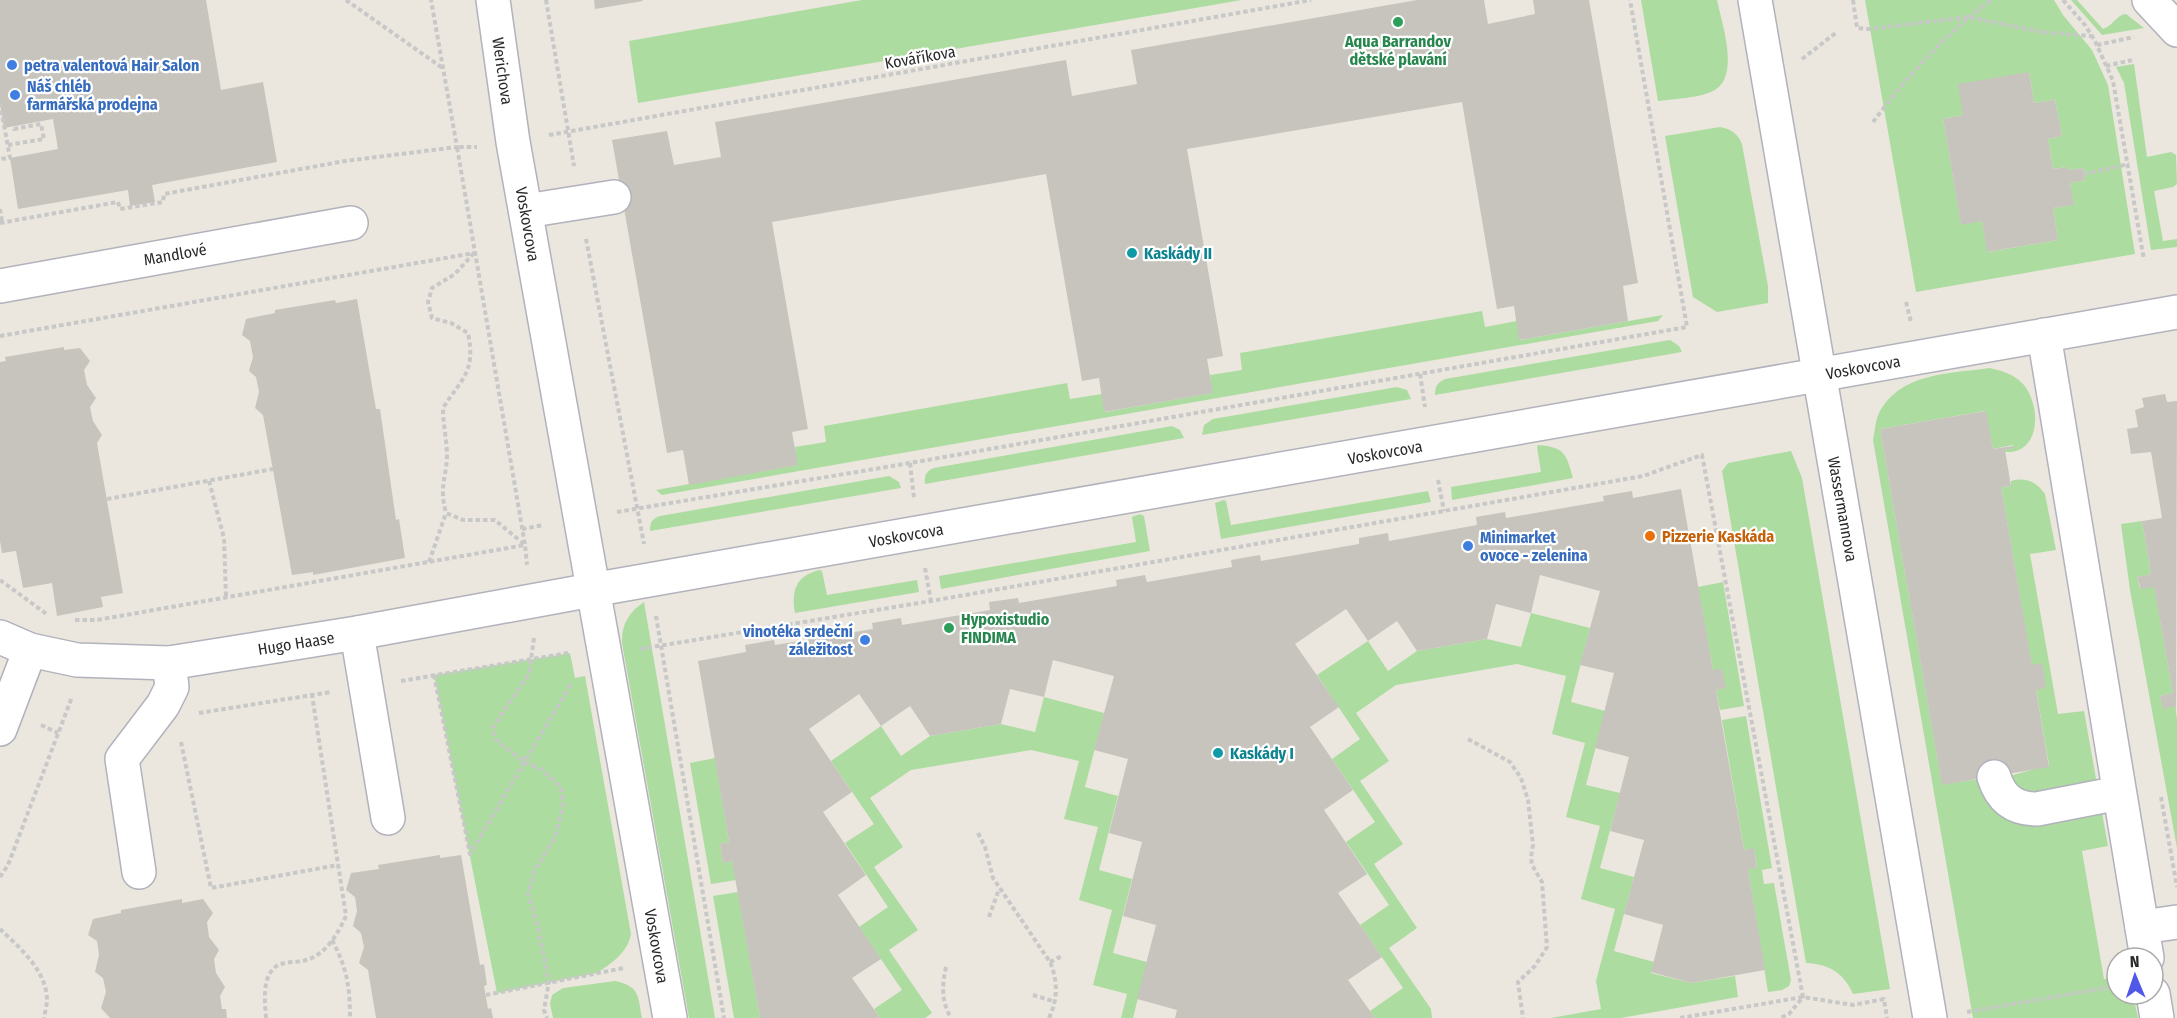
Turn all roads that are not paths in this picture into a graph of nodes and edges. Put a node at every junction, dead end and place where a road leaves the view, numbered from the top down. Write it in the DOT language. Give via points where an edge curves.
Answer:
graph roads {
  1 [pos="493,0"];
  2 [pos="1755,0"];
  3 [pos="2149,0"];
  4 [pos="2177,30"];
  5 [pos="500,144"];
  6 [pos="614,197"];
  7 [pos="526,211"];
  8 [pos="351,223"];
  9 [pos="0,286"];
  10 [pos="2177,312"];
  11 [pos="2044,335"];
  12 [pos="1820,375"];
  13 [pos="592,590"];
  14 [pos="357,633"];
  15 [pos="0,637"];
  16 [pos="30,650"];
  17 [pos="170,663"];
  18 [pos="0,729"];
  19 [pos="1994,777"];
  20 [pos="2119,793"];
  21 [pos="388,818"];
  22 [pos="139,872"];
  23 [pos="2177,922"];
  24 [pos="2144,943"];
  25 [pos="670,1018"];
  26 [pos="1930,1018"];
  1 -- 5 [label="street, Werichova"];
  2 -- 12 [label="street, Wassermannova"];
  3 -- 4 [label="street"];
  5 -- 7 [label="street, Voskovcova"];
  6 -- 7 [label="street"];
  7 -- 13 [label="street, Voskovcova"];
  8 -- 9 [label="street, Mandlové"];
  10 -- 11 [label="street, Voskovcova"];
  11 -- 12 [label="street, Voskovcova"];
  11 -- 20 [label="street"];
  12 -- 13 [label="street, Voskovcova"];
  12 -- 26 [label="street, Wassermannova"];
  13 -- 14 [label="street, Hugo Haase"];
  13 -- 25 [label="street, Voskovcova"];
  14 -- 17 [label="street, Hugo Haase"];
  14 -- 21 [label="street"];
  15 -- 16 [label="street, Hugo Haase"];
  16 -- 17 [label="street, Hugo Haase" via="77,660"];
  16 -- 18 [label="street"];
  17 -- 22 [label="street" via="172,687 164,705 122,759"];
  19 -- 20 [label="street" via="2001,794 2026,809"];
  20 -- 24 [label="street"];
  23 -- 24 [label="street"];
}
